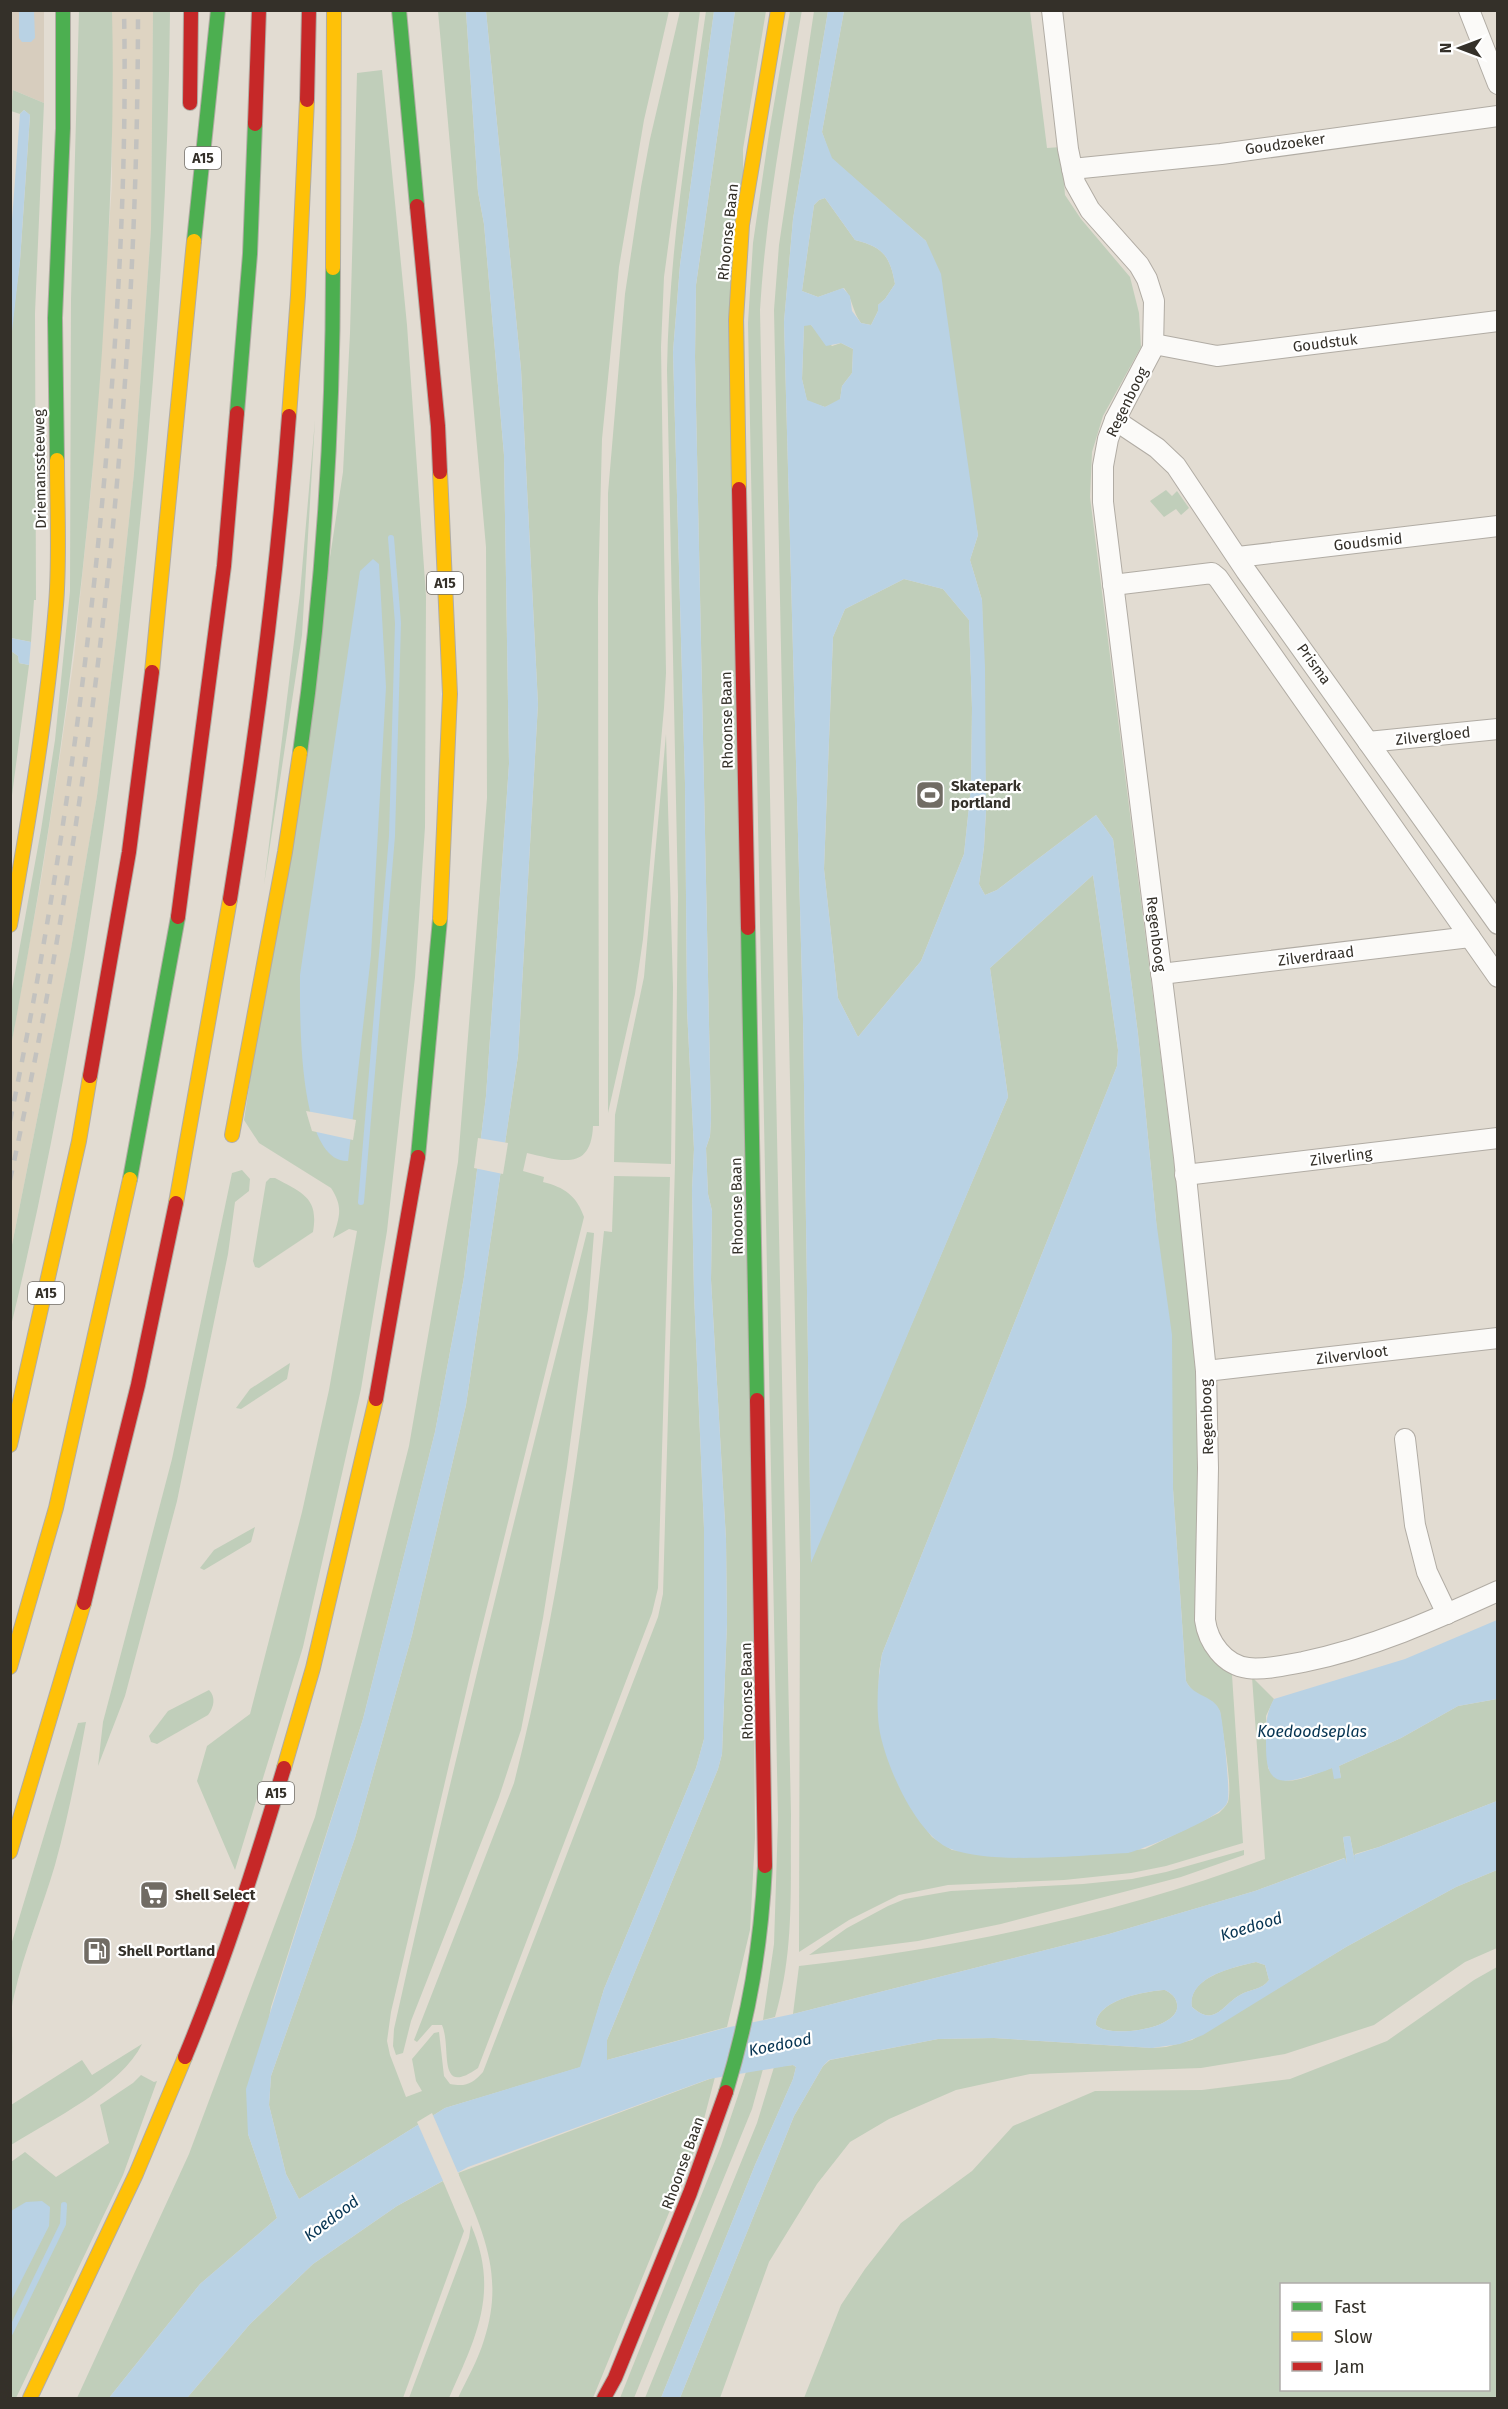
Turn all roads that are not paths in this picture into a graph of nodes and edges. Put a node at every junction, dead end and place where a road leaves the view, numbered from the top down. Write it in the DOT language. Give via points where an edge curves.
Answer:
graph roads {
  1 [pos="63,10"];
  2 [pos="191,10"];
  3 [pos="218,10"];
  4 [pos="259,10"];
  5 [pos="309,10"];
  6 [pos="334,10"];
  7 [pos="399,10"];
  8 [pos="778,10"];
  9 [pos="1052,10"];
  10 [pos="1469,10"];
  11 [pos="1497,84"];
  12 [pos="1497,116"];
  13 [pos="189,121"];
  14 [pos="189,155"];
  15 [pos="1072,170"];
  16 [pos="187,306"];
  17 [pos="1497,321"];
  18 [pos="1154,344"];
  19 [pos="1115,420"];
  20 [pos="1497,526"];
  21 [pos="1238,557"];
  22 [pos="1113,585"];
  23 [pos="1497,729"];
  24 [pos="1368,742"];
  25 [pos="1497,924"];
  26 [pos="10,925"];
  27 [pos="1470,937"];
  28 [pos="1161,974"];
  29 [pos="1497,977"];
  30 [pos="232,1135"];
  31 [pos="1497,1138"];
  32 [pos="1185,1175"];
  33 [pos="1497,1338"];
  34 [pos="1206,1371"];
  35 [pos="1405,1439"];
  36 [pos="10,1445"];
  37 [pos="1497,1591"];
  38 [pos="1447,1614"];
  39 [pos="10,1667"];
  40 [pos="10,1852"];
  41 [pos="615,2378"];
  42 [pos="30,2398"];
  43 [pos="604,2398"];
  44 [pos="610,2398"];
  1 -- 26 [label="main road, Driemanssteeweg" via="63,128 55,318 56,604 41,738"];
  2 -- 13 [label="main road"];
  3 -- 16 [label="main road, A15"];
  4 -- 39 [label="main road" via="250,254 225,555 180,905 134,1164 56,1508"];
  5 -- 40 [label="main road" via="304,170 287,440 253,760 226,930 140,1375 78,1625"];
  6 -- 30 [label="main road" via="333,341 322,558 310,683 285,852"];
  7 -- 42 [label="main road, A15" via="438,426 450,694 442,901 418,1155 380,1381 356,1489 313,1668 256,1862 201,2019 136,2174"];
  8 -- 41 [label="main road, Rhoonse Baan" via="742,225 736,320 766,1840 758,1953 750,2002 724,2096 691,2192"];
  9 -- 15 [label="street, Regenboog"];
  10 -- 11 [label="street"];
  12 -- 15 [label="street, Goudzoeker"];
  14 -- 16 [label="main road, A15"];
  15 -- 18 [label="street, Regenboog" via="1090,210 1134,258 1147,279 1154,301"];
  16 -- 36 [label="main road, A15" via="159,614 129,852 79,1141"];
  17 -- 18 [label="street, Goudstuk" via="1217,356"];
  18 -- 19 [label="street, Regenboog"];
  19 -- 21 [label="street, Prisma" via="1176,466"];
  19 -- 22 [label="street, Regenboog" via="1104,455 1102,482"];
  20 -- 21 [label="street, Goudsmid"];
  21 -- 24 [label="street, Prisma"];
  22 -- 27 [label="street, Prisma" via="1212,573"];
  22 -- 28 [label="street, Regenboog"];
  23 -- 24 [label="street, Zilvergloed"];
  24 -- 25 [label="street, Prisma"];
  27 -- 28 [label="street, Zilverdraad"];
  27 -- 29 [label="street, Prisma"];
  28 -- 32 [label="street, Regenboog"];
  31 -- 32 [label="street, Zilverling"];
  32 -- 34 [label="street, Regenboog"];
  33 -- 34 [label="street, Zilvervloot"];
  34 -- 38 [label="street, Regenboog" via="1205,1620 1211,1642 1222,1655 1248,1668 1285,1666 1380,1641"];
  35 -- 38 [label="street" via="1415,1525 1427,1572"];
  37 -- 38 [label="street, Regenboog"];
  41 -- 43 [label="main road, Rhoonse Baan"];
  41 -- 44 [label="main road, Rhoonse Baan"];
}
